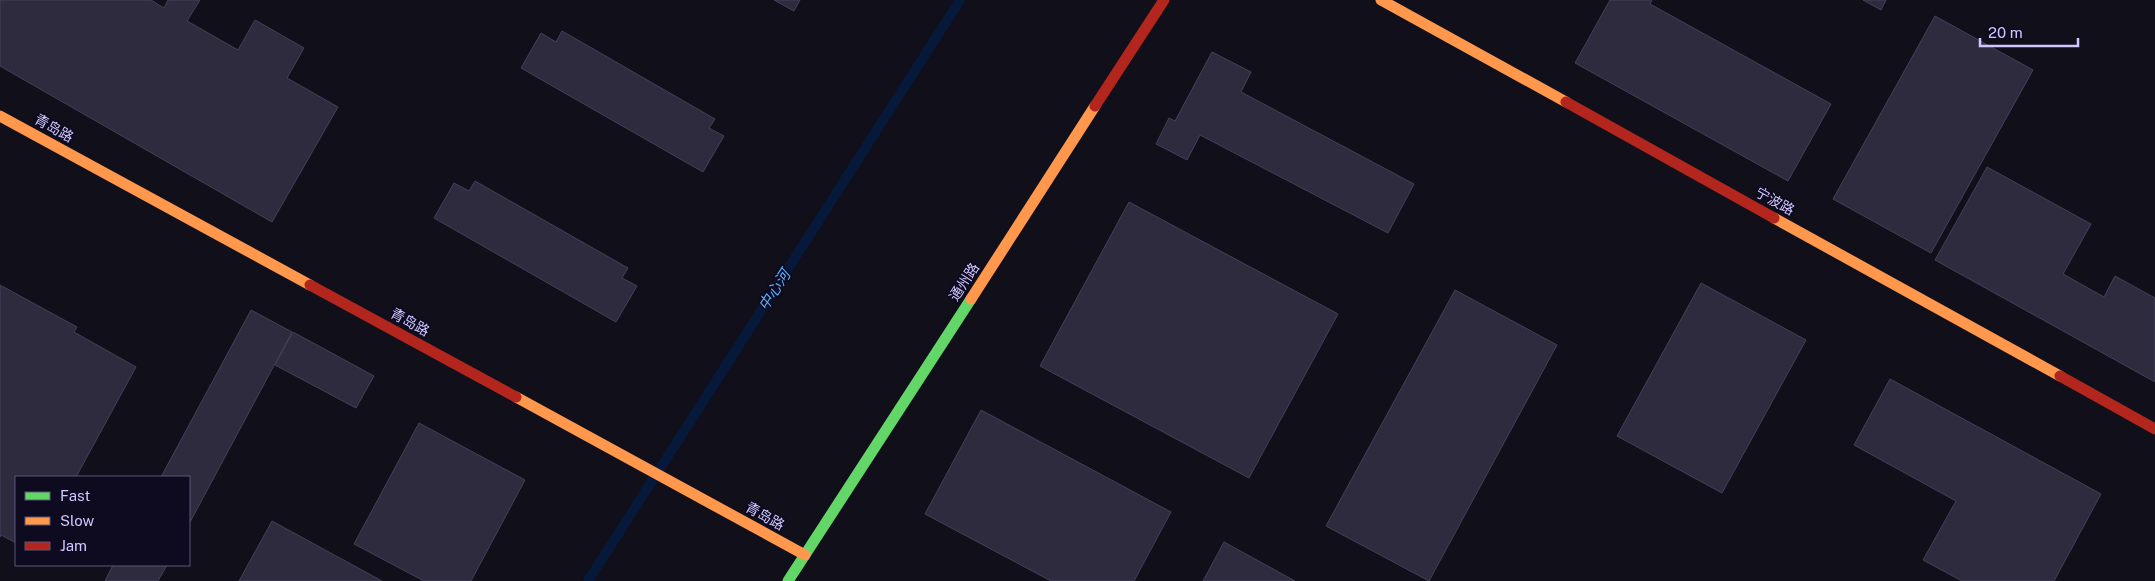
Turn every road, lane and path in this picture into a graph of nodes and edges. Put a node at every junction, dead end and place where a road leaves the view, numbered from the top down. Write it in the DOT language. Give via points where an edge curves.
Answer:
graph roads {
  1 [pos="1164,0"];
  2 [pos="1381,0"];
  3 [pos="0,116"];
  4 [pos="2155,429"];
  5 [pos="805,555"];
  6 [pos="788,581"];
  1 -- 5 [label="street, 通州路"];
  2 -- 4 [label="street, 宁波路"];
  3 -- 5 [label="street, 青岛路"];
  5 -- 6 [label="street, 通州路"];
}
